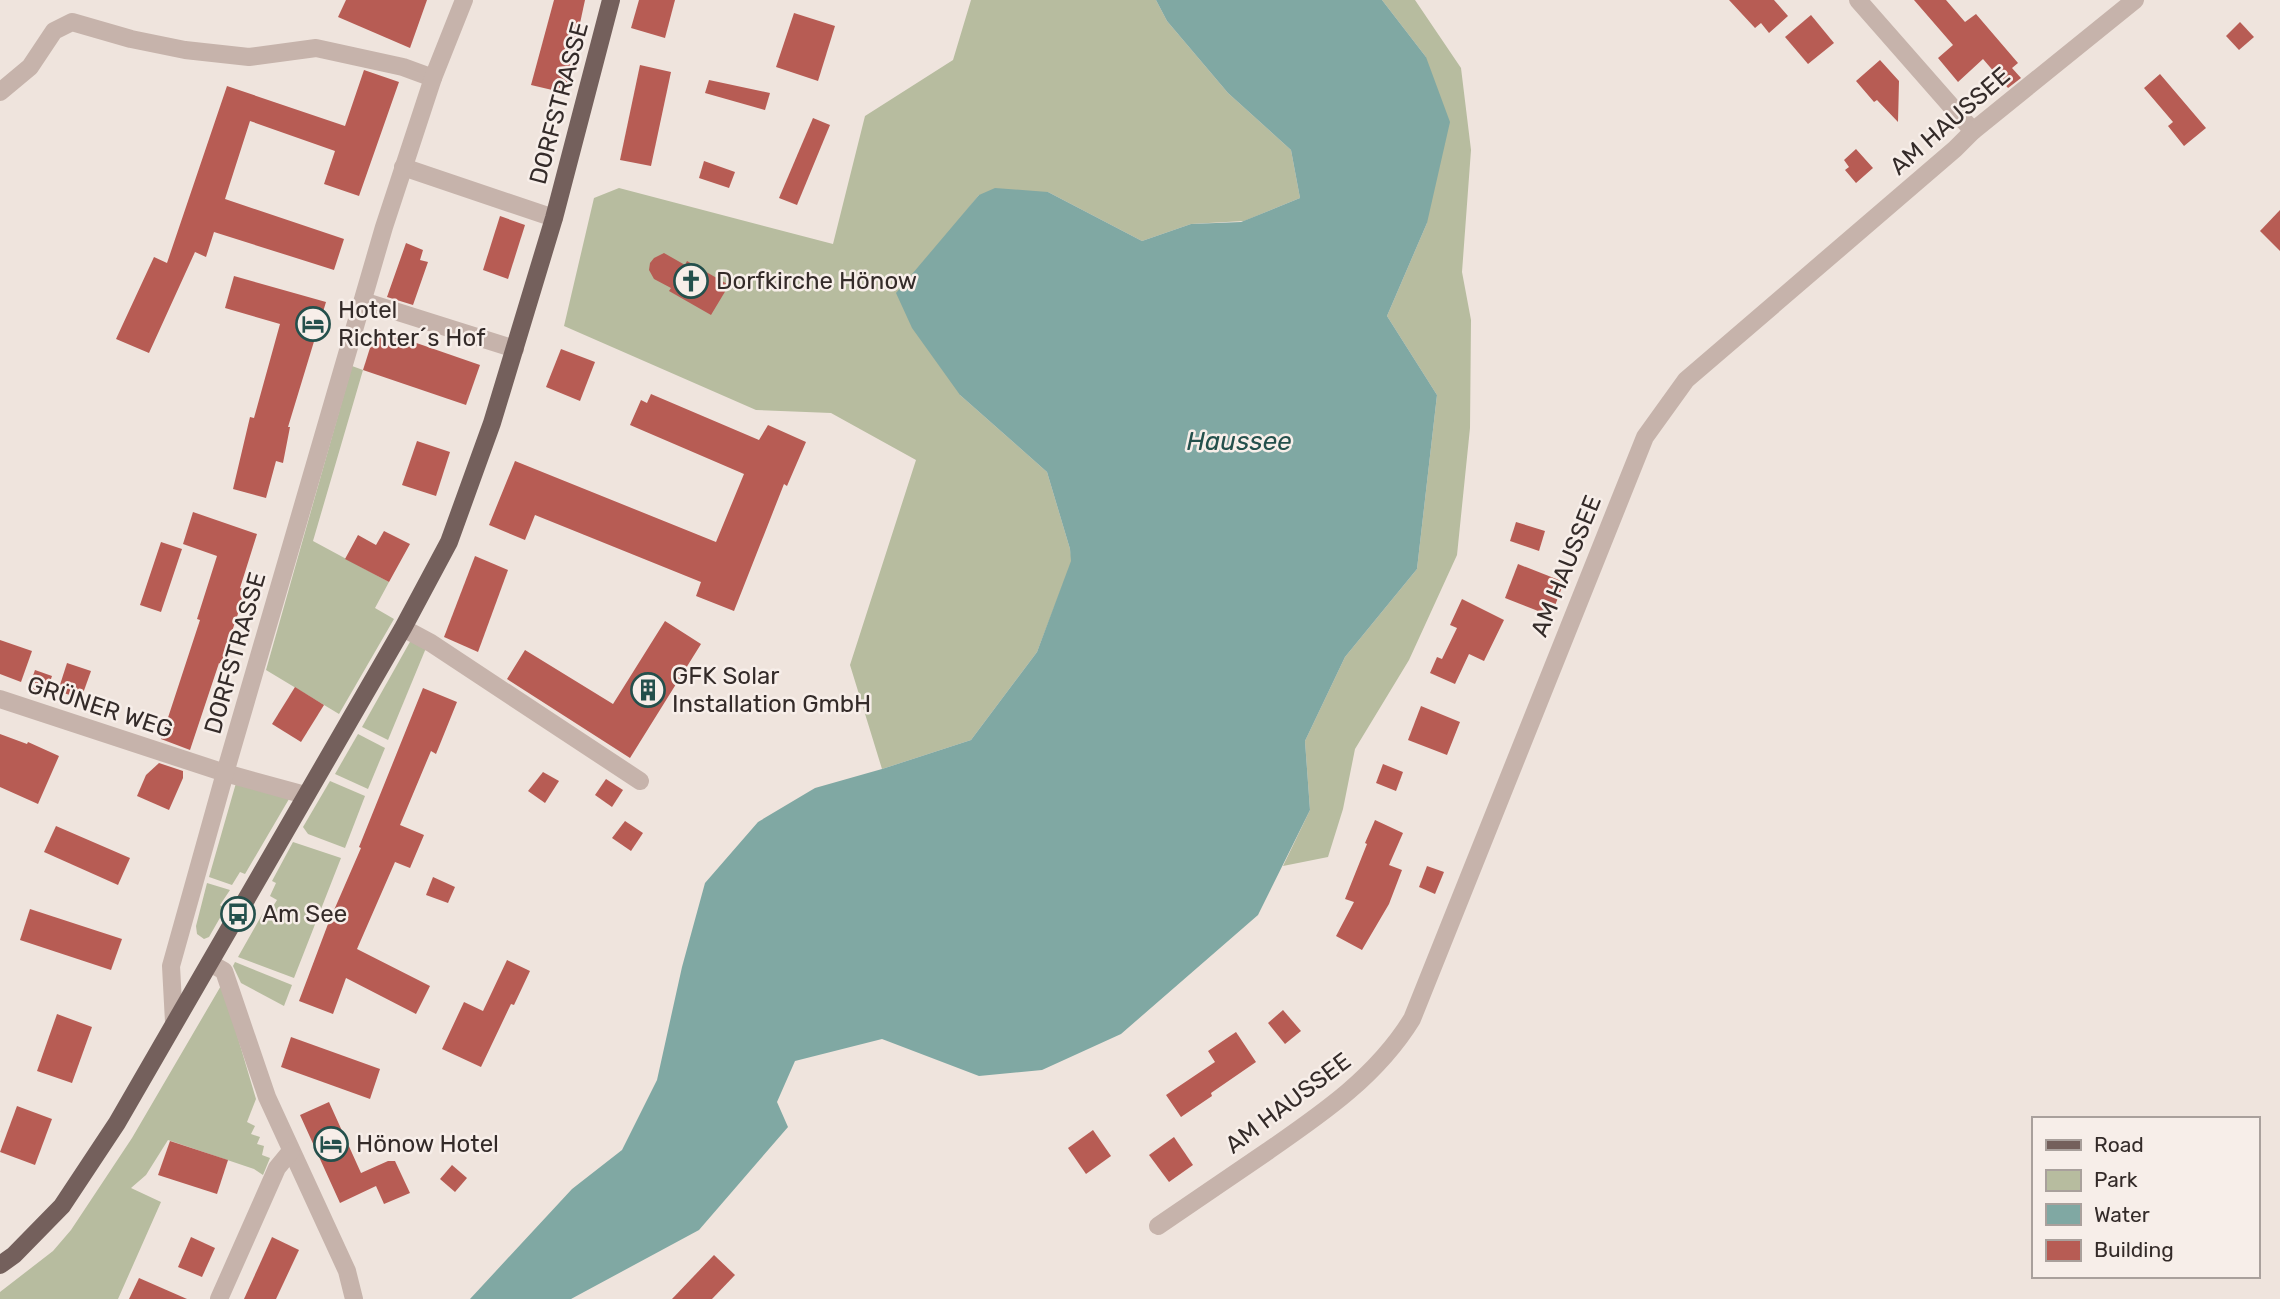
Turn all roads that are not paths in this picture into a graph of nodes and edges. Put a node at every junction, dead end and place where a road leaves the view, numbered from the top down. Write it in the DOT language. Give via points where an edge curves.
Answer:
graph roads {
  1 [pos="464,0"];
  2 [pos="611,0"];
  3 [pos="1858,0"];
  4 [pos="2135,0"];
  5 [pos="433,78"];
  6 [pos="0,92"];
  7 [pos="1973,131"];
  8 [pos="403,167"];
  9 [pos="554,218"];
  10 [pos="363,302"];
  11 [pos="515,349"];
  12 [pos="403,628"];
  13 [pos="0,699"];
  14 [pos="225,773"];
  15 [pos="640,781"];
  16 [pos="305,795"];
  17 [pos="210,963"];
  18 [pos="174,1021"];
  19 [pos="291,1152"];
  20 [pos="1158,1226"];
  21 [pos="0,1265"];
  22 [pos="219,1299"];
  23 [pos="354,1299"];
  1 -- 5 [label="street, DORFSTRASSE"];
  2 -- 9 [label="main road, DORFSTRASSE"];
  3 -- 7 [label="street"];
  4 -- 7 [label="street, AM HAUSSEE"];
  5 -- 6 [label="street" via="316,48 249,57 185,50 72,22 54,31 30,67"];
  5 -- 8 [label="street, DORFSTRASSE"];
  7 -- 20 [label="street, AM HAUSSEE" via="1686,380 1645,437 1402,1035 1382,1061 1336,1103"];
  8 -- 9 [label="street, DORFSTRASSE"];
  8 -- 10 [label="street, DORFSTRASSE"];
  9 -- 11 [label="main road, DORFSTRASSE"];
  10 -- 11 [label="street"];
  10 -- 14 [label="street, DORFSTRASSE"];
  11 -- 12 [label="main road, DORFSTRASSE" via="449,542"];
  12 -- 15 [label="street"];
  12 -- 16 [label="main road, DORFSTRASSE"];
  13 -- 14 [label="street, GRÜNER WEG"];
  14 -- 16 [label="street, GRÜNER WEG"];
  14 -- 18 [label="street, DORFSTRASSE" via="171,966"];
  16 -- 17 [label="main road, DORFSTRASSE"];
  17 -- 18 [label="main road, DORFSTRASSE"];
  17 -- 19 [label="street" via="225,971 267,1097"];
  18 -- 21 [label="main road, DORFSTRASSE" via="117,1123 62,1206"];
  19 -- 22 [label="street" via="277,1168"];
  19 -- 23 [label="street" via="347,1271"];
}
